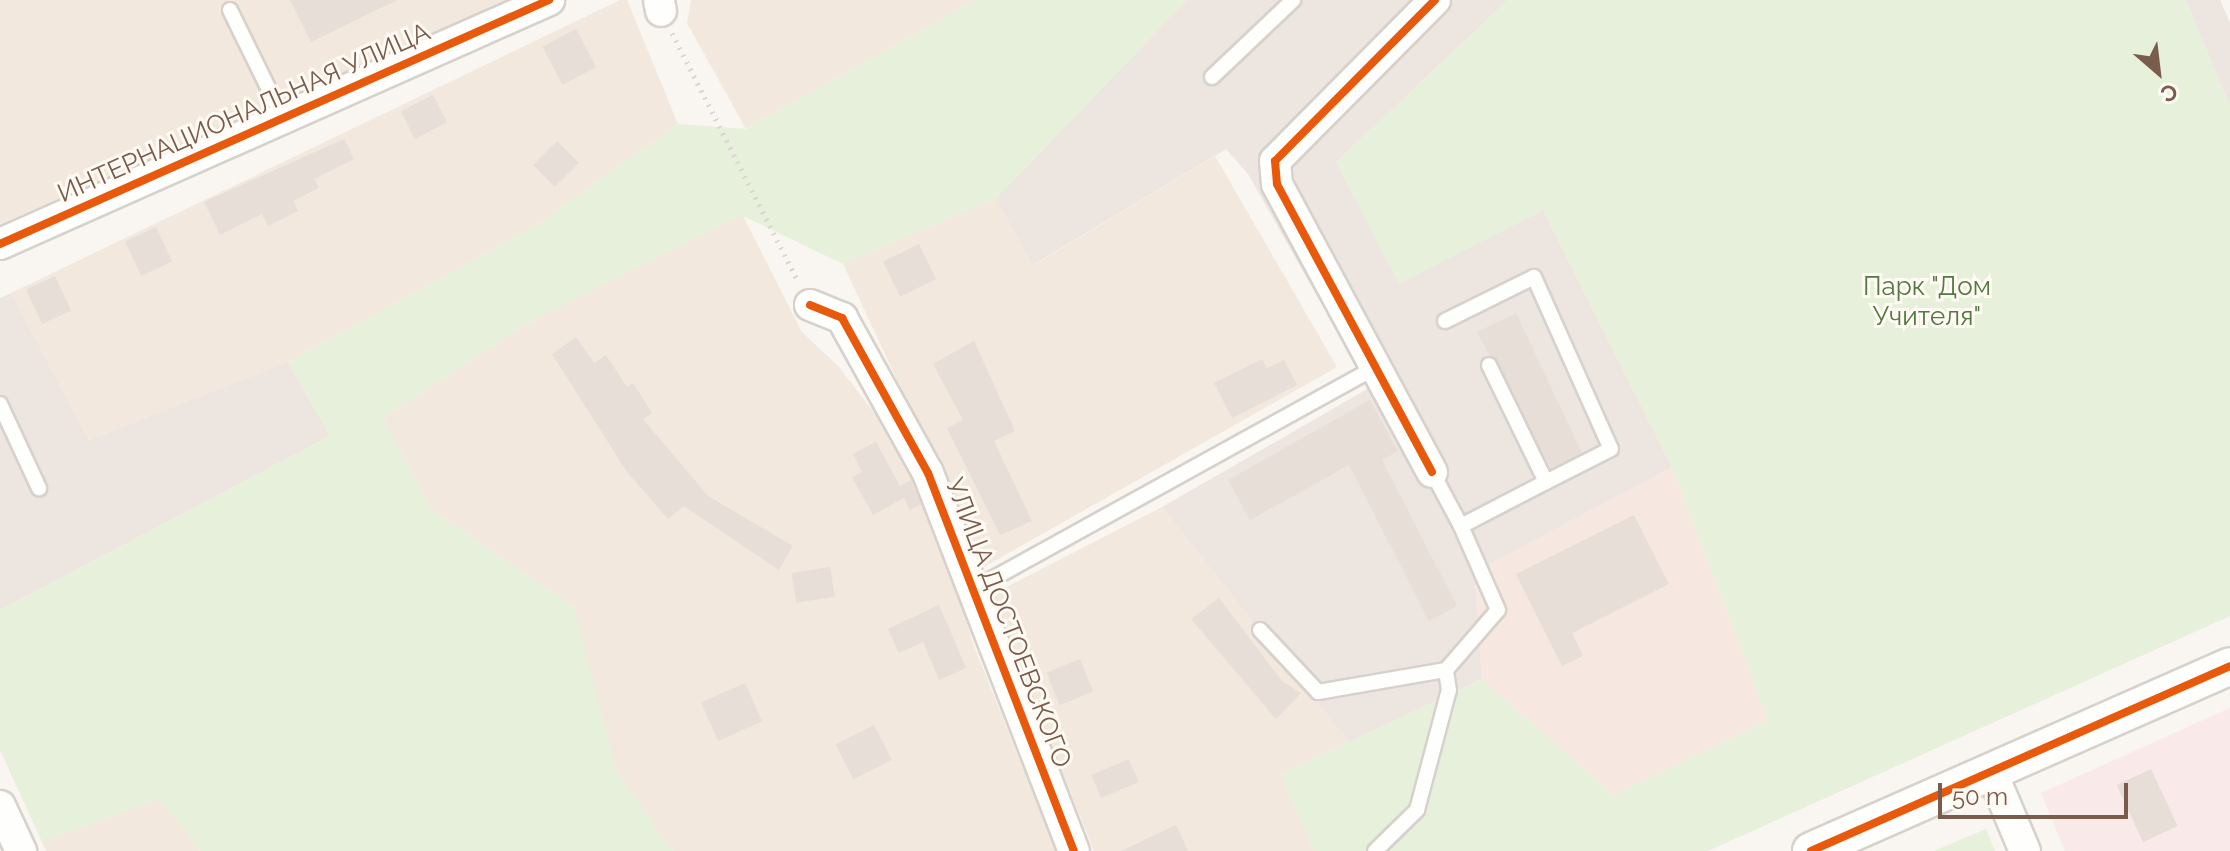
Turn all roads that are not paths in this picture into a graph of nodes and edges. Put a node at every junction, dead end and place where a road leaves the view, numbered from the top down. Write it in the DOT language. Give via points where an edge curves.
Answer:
graph roads {
  1 [pos="549,0"];
  2 [pos="1293,0"];
  3 [pos="1435,0"];
  4 [pos="230,10"];
  5 [pos="1212,77"];
  6 [pos="283,118"];
  7 [pos="0,244"];
  8 [pos="810,305"];
  9 [pos="1445,321"];
  10 [pos="1489,365"];
  11 [pos="1378,366"];
  12 [pos="0,404"];
  13 [pos="1432,472"];
  14 [pos="1546,482"];
  15 [pos="39,488"];
  16 [pos="1461,526"];
  17 [pos="974,589"];
  18 [pos="1260,630"];
  19 [pos="2230,666"];
  20 [pos="1446,670"];
  21 [pos="1992,773"];
  22 [pos="0,806"];
  23 [pos="21,851"];
  24 [pos="1074,851"];
  25 [pos="1375,851"];
  26 [pos="1811,851"];
  27 [pos="2025,851"];
  1 -- 6 [label="street, ИНТЕРНАЦИОНАЛЬНАЯ УЛИЦА"];
  2 -- 5 [label="lane"];
  3 -- 11 [label="street" via="1275,161 1277,184"];
  4 -- 6 [label="lane"];
  6 -- 7 [label="street, ИНТЕРНАЦИОНАЛЬНАЯ УЛИЦА"];
  8 -- 17 [label="street, УЛИЦА ДОСТОЕВСКОГО" via="842,318 928,473"];
  9 -- 14 [label="lane" via="1534,277 1611,449"];
  10 -- 14 [label="lane"];
  11 -- 13 [label="street"];
  11 -- 17 [label="lane"];
  12 -- 15 [label="lane"];
  13 -- 16 [label="lane"];
  14 -- 16 [label="lane"];
  16 -- 20 [label="lane" via="1498,610"];
  17 -- 24 [label="street, УЛИЦА ДОСТОЕВСКОГО"];
  18 -- 20 [label="lane" via="1318,692"];
  19 -- 21 [label="street"];
  20 -- 25 [label="lane" via="1449,690 1417,810"];
  21 -- 26 [label="street"];
  21 -- 27 [label="street"];
  22 -- 23 [label="street"];
}
